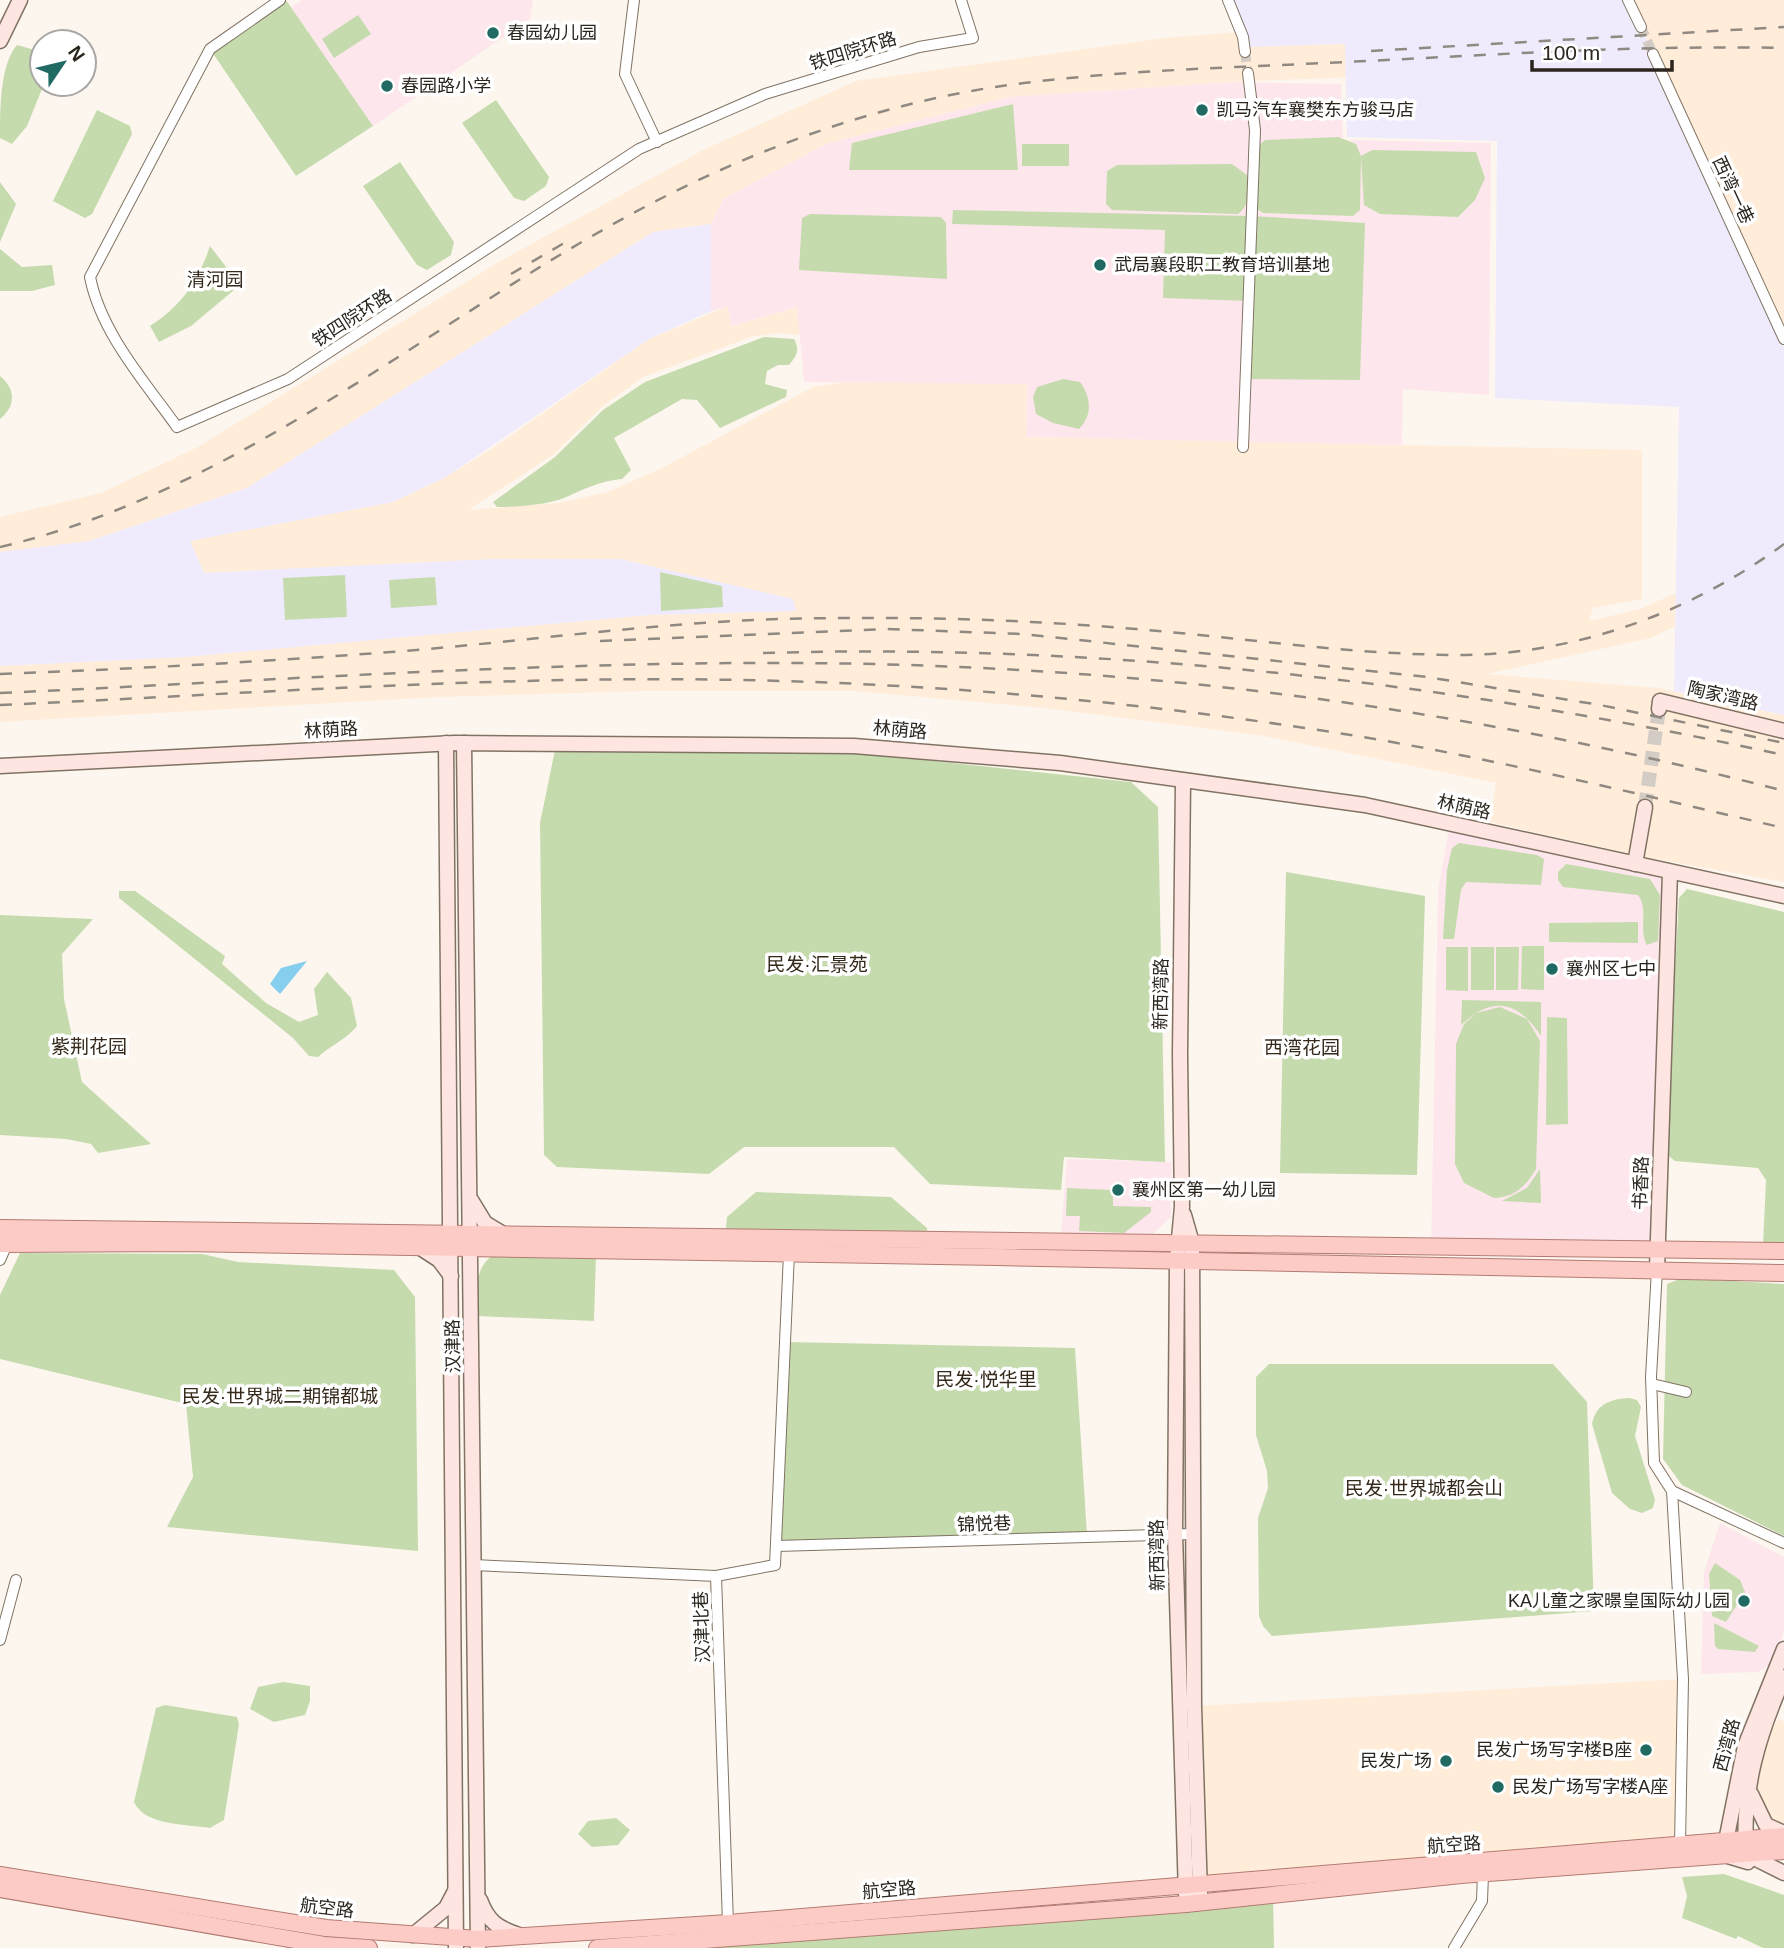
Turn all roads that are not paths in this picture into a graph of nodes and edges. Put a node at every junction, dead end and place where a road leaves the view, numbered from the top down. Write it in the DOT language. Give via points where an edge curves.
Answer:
graph roads {
  1 [pos="20,0"];
  2 [pos="280,0"];
  3 [pos="634,0"];
  4 [pos="961,0"];
  5 [pos="1228,0"];
  6 [pos="1628,0"];
  7 [pos="1641,27"];
  8 [pos="0,41"];
  9 [pos="1245,52"];
  10 [pos="1653,54"];
  11 [pos="1248,73"];
  12 [pos="657,142"];
  13 [pos="1784,339"];
  14 [pos="1243,447"];
  15 [pos="1659,709"];
  16 [pos="1784,731"];
  17 [pos="446,743"];
  18 [pos="464,743"];
  19 [pos="0,766"];
  20 [pos="1183,782"];
  21 [pos="1644,807"];
  22 [pos="1634,864"];
  23 [pos="1670,872"];
  24 [pos="1784,896"];
  25 [pos="471,1200"];
  26 [pos="451,1203"];
  27 [pos="0,1221"];
  28 [pos="0,1227"];
  29 [pos="22,1229"];
  30 [pos="420,1240"];
  31 [pos="451,1241"];
  32 [pos="471,1241"];
  33 [pos="501,1241"];
  34 [pos="2,1244"];
  35 [pos="1658,1250"];
  36 [pos="1784,1251"];
  37 [pos="1184,1252"];
  38 [pos="789,1253"];
  39 [pos="0,1260"];
  40 [pos="1657,1269"];
  41 [pos="471,1273"];
  42 [pos="1784,1273"];
  43 [pos="452,1276"];
  44 [pos="1652,1384"];
  45 [pos="1686,1392"];
  46 [pos="1672,1491"];
  47 [pos="1175,1534"];
  48 [pos="1193,1534"];
  49 [pos="1784,1544"];
  50 [pos="776,1545"];
  51 [pos="474,1565"];
  52 [pos="716,1576"];
  53 [pos="16,1580"];
  54 [pos="0,1640"];
  55 [pos="1784,1649"];
  56 [pos="1784,1677"];
  57 [pos="1749,1785"];
  58 [pos="1732,1805"];
  59 [pos="1784,1834"];
  60 [pos="1680,1845"];
  61 [pos="1727,1849"];
  62 [pos="1703,1851"];
  63 [pos="1784,1851"];
  64 [pos="1746,1852"];
  65 [pos="1784,1872"];
  66 [pos="1483,1874"];
  67 [pos="0,1875"];
  68 [pos="1784,1879"];
  69 [pos="1192,1883"];
  70 [pos="0,1889"];
  71 [pos="456,1889"];
  72 [pos="477,1894"];
  73 [pos="1193,1903"];
  74 [pos="728,1923"];
  75 [pos="413,1935"];
  76 [pos="524,1936"];
  77 [pos="456,1943"];
  78 [pos="478,1943"];
  79 [pos="369,1948"];
  80 [pos="597,1948"];
  81 [pos="1454,1948"];
  1 -- 8 [label="street"];
  2 -- 12 [label="street, 铁四院环路" via="209,49 90,277 94,298 125,354 177,427 288,379 639,149"];
  3 -- 12 [label="street" via="625,74"];
  4 -- 12 [label="street, 铁四院环路" via="973,38 919,47 765,94"];
  5 -- 9 [label="street"];
  6 -- 7 [label="street"];
  10 -- 13 [label="street, 西湾一巷"];
  11 -- 14 [label="street" via="1255,130"];
  15 -- 16 [label="street, 陶家湾路" via="1660,701"];
  17 -- 18 [label="street, 林荫路"];
  17 -- 19 [label="street, 林荫路"];
  17 -- 26 [label="street, 汉津路"];
  18 -- 20 [label="street, 林荫路" via="854,746 1060,763"];
  18 -- 25 [label="street, 汉津路"];
  20 -- 22 [label="street, 林荫路" via="1365,805"];
  20 -- 37 [label="street, 新西湾路" via="1180,1055"];
  21 -- 22 [label="street"];
  22 -- 23 [label="street, 林荫路"];
  23 -- 24 [label="street, 林荫路"];
  23 -- 35 [label="street, 书香路"];
  25 -- 32 [label="street, 汉津路"];
  25 -- 33 [label="street"];
  26 -- 30 [label="street" via="441,1222"];
  26 -- 31 [label="street, 汉津路"];
  27 -- 29 [label="street"];
  28 -- 29 [label="main road"];
  29 -- 30 [label="main road"];
  30 -- 31 [label="main road"];
  30 -- 34 [label="main road"];
  30 -- 43 [label="street"];
  31 -- 32 [label="main road"];
  31 -- 43 [label="street, 汉津路"];
  32 -- 33 [label="main road"];
  32 -- 41 [label="street, 汉津路"];
  33 -- 37 [label="main road"];
  33 -- 38 [label="main road"];
  33 -- 41 [label="street"];
  34 -- 39 [label="street"];
  35 -- 36 [label="main road"];
  35 -- 37 [label="main road"];
  35 -- 40 [label="street, 书香路"];
  37 -- 38 [label="main road"];
  37 -- 40 [label="main road"];
  37 -- 47 [label="street, 新西湾路"];
  37 -- 48 [label="street, 新西湾路"];
  38 -- 50 [label="street"];
  40 -- 42 [label="main road"];
  40 -- 44 [label="street, 书香路"];
  41 -- 51 [label="street, 汉津路"];
  43 -- 71 [label="street, 汉津路"];
  44 -- 45 [label="street"];
  44 -- 46 [label="street, 书香路" via="1654,1463"];
  46 -- 49 [label="street"];
  46 -- 60 [label="street, 书香路" via="1683,1679"];
  47 -- 48 [label="street, 锦悦巷"];
  47 -- 50 [label="street, 锦悦巷"];
  47 -- 69 [label="street, 新西湾路"];
  48 -- 69 [label="street, 新西湾路"];
  50 -- 52 [label="street, 汉津北巷" via="775,1565"];
  51 -- 52 [label="street"];
  51 -- 72 [label="street, 汉津路"];
  52 -- 74 [label="street, 汉津北巷"];
  53 -- 54 [label="street"];
  55 -- 58 [label="street, 西湾路" via="1745,1746"];
  56 -- 57 [label="street, 西湾路" via="1762,1727"];
  57 -- 59 [label="street" via="1766,1825"];
  57 -- 64 [label="street, 西湾路"];
  58 -- 61 [label="street, 西湾路"];
  58 -- 62 [label="street"];
  59 -- 64 [label="main road, 航空路"];
  60 -- 62 [label="main road, 航空路"];
  60 -- 69 [label="main road, 航空路"];
  61 -- 62 [label="main road, 航空路"];
  61 -- 64 [label="main road, 航空路"];
  62 -- 64 [label="street" via="1720,1864"];
  62 -- 66 [label="main road, 航空路"];
  63 -- 64 [label="main road, 航空路"];
  64 -- 65 [label="street"];
  64 -- 68 [label="street"];
  66 -- 73 [label="main road, 航空路"];
  66 -- 81 [label="street" via="1482,1900"];
  67 -- 75 [label="main road, 航空路" via="326,1928"];
  69 -- 73 [label="street, 新西湾路"];
  69 -- 74 [label="main road, 航空路"];
  70 -- 79 [label="main road, 航空路" via="324,1945"];
  71 -- 75 [label="street" via="446,1908"];
  71 -- 77 [label="street, 汉津路"];
  72 -- 76 [label="street" via="492,1923"];
  72 -- 78 [label="street, 汉津路"];
  73 -- 80 [label="main road, 航空路"];
  74 -- 76 [label="main road, 航空路"];
  75 -- 77 [label="main road, 航空路"];
  76 -- 78 [label="main road, 航空路"];
  77 -- 78 [label="main road, 航空路"];
}
